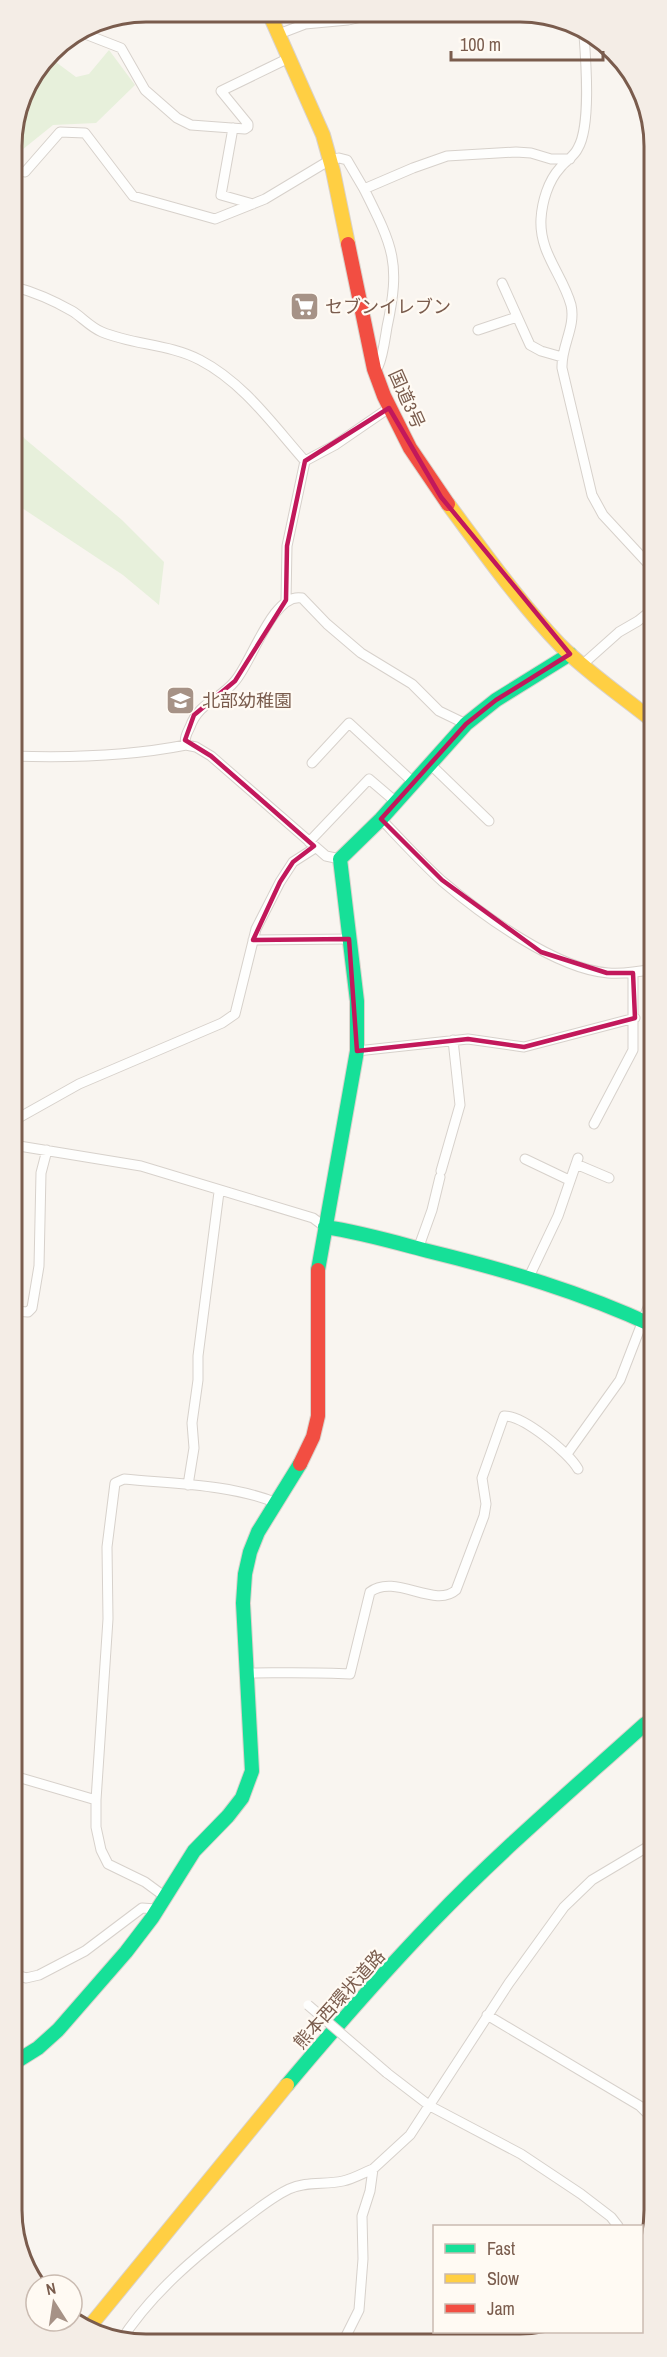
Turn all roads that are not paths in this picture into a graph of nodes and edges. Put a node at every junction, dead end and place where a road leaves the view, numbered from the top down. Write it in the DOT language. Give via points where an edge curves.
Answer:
graph roads {
  1 [pos="274,23"];
  2 [pos="321,23"];
  3 [pos="279,34"];
  4 [pos="90,36"];
  5 [pos="584,40"];
  6 [pos="289,58"];
  7 [pos="233,128"];
  8 [pos="570,159"];
  9 [pos="330,160"];
  10 [pos="25,172"];
  11 [pos="364,189"];
  12 [pos="253,204"];
  13 [pos="502,283"];
  14 [pos="23,290"];
  15 [pos="517,317"];
  16 [pos="478,330"];
  17 [pos="562,357"];
  18 [pos="374,369"];
  19 [pos="389,408"];
  20 [pos="305,461"];
  21 [pos="644,559"];
  22 [pos="286,600"];
  23 [pos="644,616"];
  24 [pos="570,654"];
  25 [pos="582,665"];
  26 [pos="644,714"];
  27 [pos="466,724"];
  28 [pos="186,745"];
  29 [pos="23,756"];
  30 [pos="312,763"];
  31 [pos="430,764"];
  32 [pos="414,783"];
  33 [pos="396,802"];
  34 [pos="381,819"];
  35 [pos="489,821"];
  36 [pos="312,845"];
  37 [pos="340,859"];
  38 [pos="349,939"];
  39 [pos="253,940"];
  40 [pos="644,971"];
  41 [pos="633,973"];
  42 [pos="634,1018"];
  43 [pos="453,1040"];
  44 [pos="357,1051"];
  45 [pos="23,1116"];
  46 [pos="594,1124"];
  47 [pos="23,1146"];
  48 [pos="46,1150"];
  49 [pos="525,1160"];
  50 [pos="609,1178"];
  51 [pos="569,1179"];
  52 [pos="219,1192"];
  53 [pos="325,1227"];
  54 [pos="418,1249"];
  55 [pos="528,1279"];
  56 [pos="22,1312"];
  57 [pos="644,1321"];
  58 [pos="644,1331"];
  59 [pos="567,1455"];
  60 [pos="578,1469"];
  61 [pos="188,1485"];
  62 [pos="277,1503"];
  63 [pos="246,1673"];
  64 [pos="644,1730"];
  65 [pos="22,1778"];
  66 [pos="96,1800"];
  67 [pos="644,1849"];
  68 [pos="164,1896"];
  69 [pos="156,1909"];
  70 [pos="22,1977"];
  71 [pos="308,2006"];
  72 [pos="487,2015"];
  73 [pos="22,2059"];
  74 [pos="430,2106"];
  75 [pos="644,2110"];
  76 [pos="373,2169"];
  77 [pos="617,2225"];
  78 [pos="93,2322"];
  79 [pos="126,2332"];
  80 [pos="347,2334"];
  1 -- 3 [label="main road, 国道3号"];
  2 -- 3 [label="street"];
  3 -- 6 [label="main road, 国道3号"];
  4 -- 7 [label="street" via="121,48 145,90 177,118 191,125"];
  5 -- 8 [label="street" via="584,131 579,148"];
  6 -- 7 [label="street" via="221,91 248,124 245,129"];
  6 -- 9 [label="main road, 国道3号"];
  7 -- 12 [label="street" via="221,195"];
  8 -- 11 [label="street" via="516,152 447,156"];
  8 -- 17 [label="street" via="552,182 541,220 547,255 571,307 570,332"];
  9 -- 11 [label="street" via="347,160"];
  9 -- 12 [label="street"];
  9 -- 18 [label="main road, 国道3号"];
  10 -- 12 [label="street" via="60,132 85,133 133,196 215,219"];
  11 -- 18 [label="street" via="385,231 396,274 379,366"];
  13 -- 15 [label="street"];
  14 -- 20 [label="street" via="49,299 100,331 199,359 262,410"];
  15 -- 16 [label="street"];
  15 -- 17 [label="street" via="530,345"];
  17 -- 21 [label="street" via="592,495 603,515"];
  18 -- 19 [label="main road, 国道3号"];
  19 -- 20 [label="street"];
  19 -- 24 [label="main road, 国道3号" via="441,497"];
  20 -- 22 [label="street" via="288,546"];
  22 -- 27 [label="street" via="302,598 361,653 412,684 440,711"];
  22 -- 28 [label="street" via="274,613 235,681 194,715"];
  23 -- 25 [label="street" via="619,632"];
  24 -- 25 [label="main road, 国道3号"];
  24 -- 27 [label="main road" via="496,700"];
  25 -- 26 [label="main road, 国道3号"];
  27 -- 31 [label="main road"];
  28 -- 29 [label="street" via="110,754"];
  28 -- 36 [label="street" via="211,756"];
  30 -- 32 [label="street" via="349,723"];
  31 -- 32 [label="main road"];
  31 -- 35 [label="street"];
  32 -- 33 [label="main road"];
  33 -- 34 [label="main road"];
  33 -- 36 [label="street" via="369,779"];
  34 -- 37 [label="main road"];
  34 -- 41 [label="street" via="442,880 541,952 607,973"];
  36 -- 37 [label="street" via="326,856"];
  36 -- 39 [label="street" via="293,862 281,881"];
  37 -- 38 [label="main road"];
  38 -- 39 [label="street"];
  38 -- 44 [label="main road" via="357,1001"];
  39 -- 45 [label="street" via="235,1014 79,1084"];
  40 -- 41 [label="street"];
  41 -- 42 [label="street"];
  42 -- 43 [label="street" via="524,1047"];
  42 -- 46 [label="street" via="633,1050"];
  43 -- 44 [label="street"];
  43 -- 54 [label="street" via="460,1105"];
  44 -- 53 [label="main road"];
  47 -- 48 [label="street"];
  48 -- 52 [label="street" via="141,1166"];
  48 -- 56 [label="street" via="41,1173 39,1266 32,1308"];
  49 -- 51 [label="street"];
  50 -- 51 [label="street" via="577,1161"];
  51 -- 55 [label="street" via="558,1216"];
  52 -- 53 [label="street" via="313,1218"];
  52 -- 61 [label="street" via="198,1356 192,1423 194,1448"];
  53 -- 54 [label="main road"];
  53 -- 62 [label="main road" via="317,1278 318,1416 304,1458"];
  54 -- 55 [label="main road"];
  55 -- 57 [label="main road" via="590,1298"];
  58 -- 59 [label="street" via="620,1380"];
  59 -- 60 [label="street"];
  59 -- 63 [label="street" via="525,1424 504,1416 482,1479 484,1516 456,1590 441,1596 398,1587 370,1592 350,1674"];
  61 -- 62 [label="street" via="259,1496"];
  61 -- 66 [label="street" via="124,1479 113,1486"];
  62 -- 63 [label="main road" via="258,1532 245,1574"];
  63 -- 68 [label="main road" via="252,1771 248,1789 226,1821 196,1849"];
  64 -- 78 [label="main road, 熊本西環状道路" via="525,1833 356,2004 238,2142"];
  65 -- 66 [label="street"];
  66 -- 68 [label="street" via="97,1834 108,1864"];
  67 -- 72 [label="street" via="592,1880 564,1907"];
  68 -- 69 [label="main road"];
  69 -- 70 [label="street" via="142,1908 72,1959 33,1977"];
  69 -- 73 [label="main road" via="136,1941 52,2037"];
  71 -- 74 [label="street, bridge"];
  72 -- 74 [label="street"];
  72 -- 75 [label="street"];
  74 -- 76 [label="street" via="410,2135"];
  74 -- 77 [label="street" via="521,2154 581,2194"];
  76 -- 79 [label="street" via="344,2181 290,2188 270,2200 206,2248"];
  76 -- 80 [label="street" via="362,2216 359,2310"];
}
